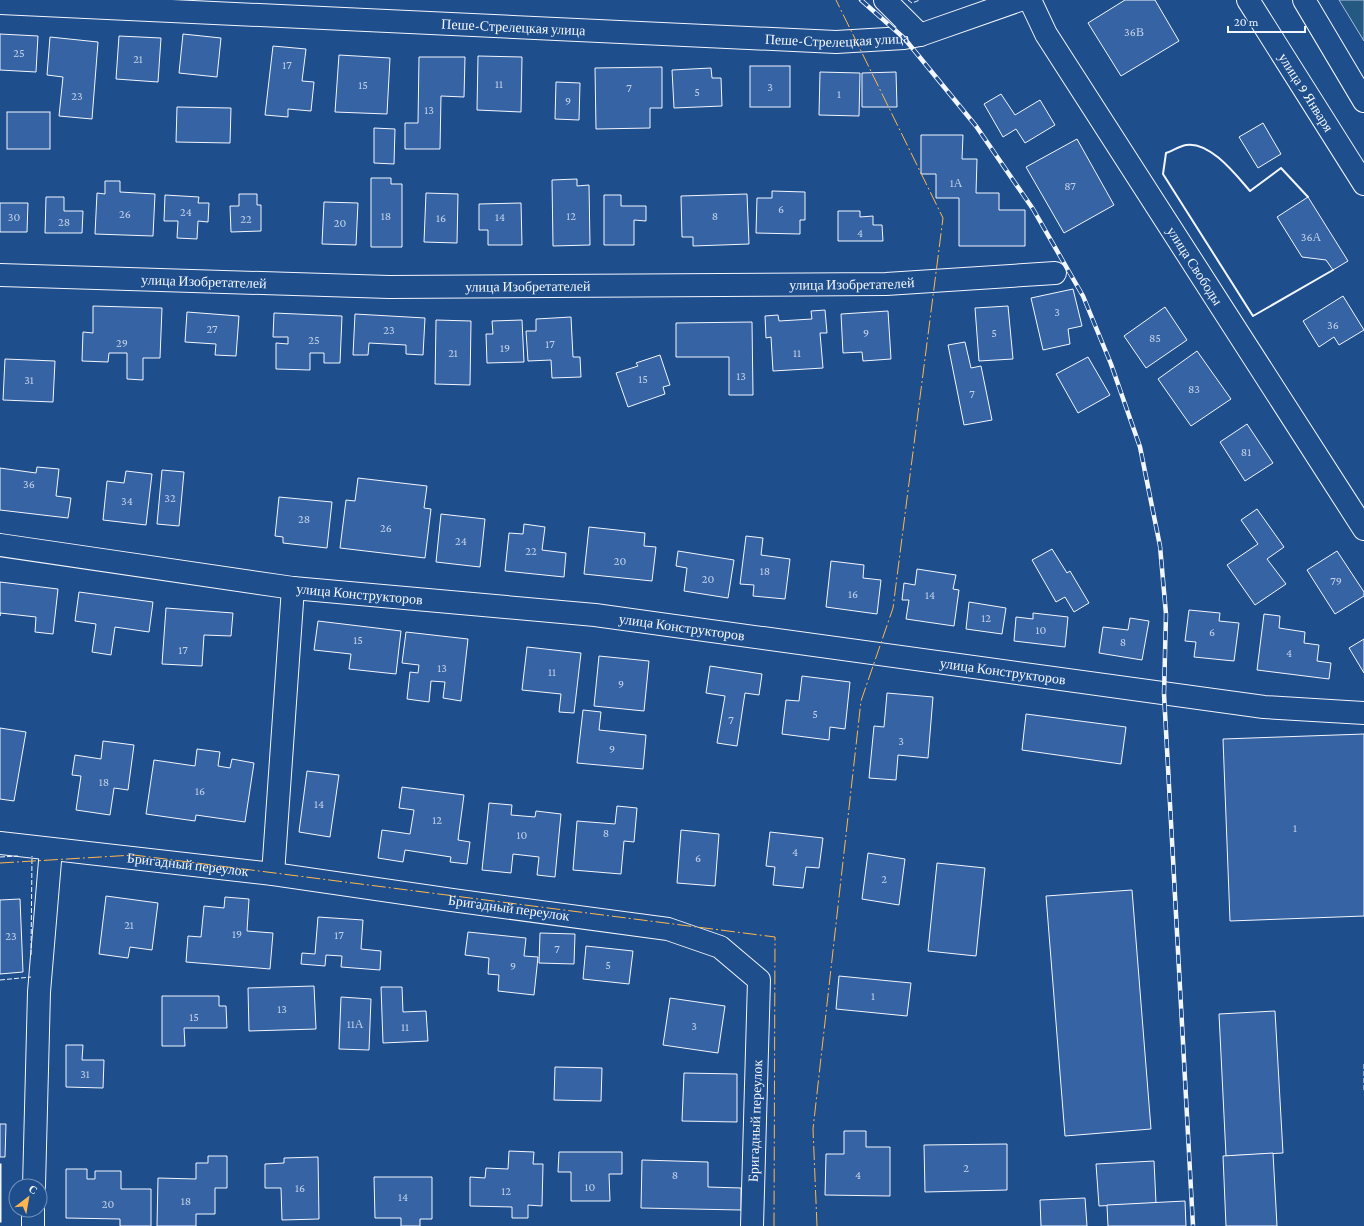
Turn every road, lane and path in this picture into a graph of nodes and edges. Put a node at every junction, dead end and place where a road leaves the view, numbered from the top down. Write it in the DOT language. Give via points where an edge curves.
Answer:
graph roads {
  1 [pos="885,0"];
  2 [pos="1020,0"];
  3 [pos="1030,0"];
  4 [pos="1248,0"];
  5 [pos="1304,0"];
  6 [pos="0,3"];
  7 [pos="920,35"];
  8 [pos="1364,101"];
  9 [pos="1364,184"];
  10 [pos="1055,273"];
  11 [pos="0,275"];
  12 [pos="1364,529"];
  13 [pos="0,545"];
  14 [pos="293,588"];
  15 [pos="1364,713"];
  16 [pos="0,843"];
  17 [pos="51,849"];
  18 [pos="273,874"];
  19 [pos="34,1178"];
  20 [pos="752,1226"];
  1 -- 7 [label="street"];
  2 -- 7 [label="street, Пеше-Стрелецкая улица"];
  3 -- 12 [label="street, улица Свободы" via="1046,34"];
  4 -- 9 [label="street, улица 9 Января"];
  5 -- 8 [label="street"];
  6 -- 7 [label="street, Пеше-Стрелецкая улица" via="836,42"];
  10 -- 11 [label="street, улица Изобретателей" via="886,284 397,287"];
  13 -- 14 [label="street, улица Конструкторов"];
  14 -- 15 [label="street, улица Конструкторов" via="595,615 1264,707"];
  14 -- 18 [label="street"];
  16 -- 17 [label="street, Бригадный переулок"];
  17 -- 18 [label="street, Бригадный переулок"];
  17 -- 19 [label="street" via="39,992"];
  18 -- 20 [label="street, Бригадный переулок" via="668,929 720,947 759,980"];
}
